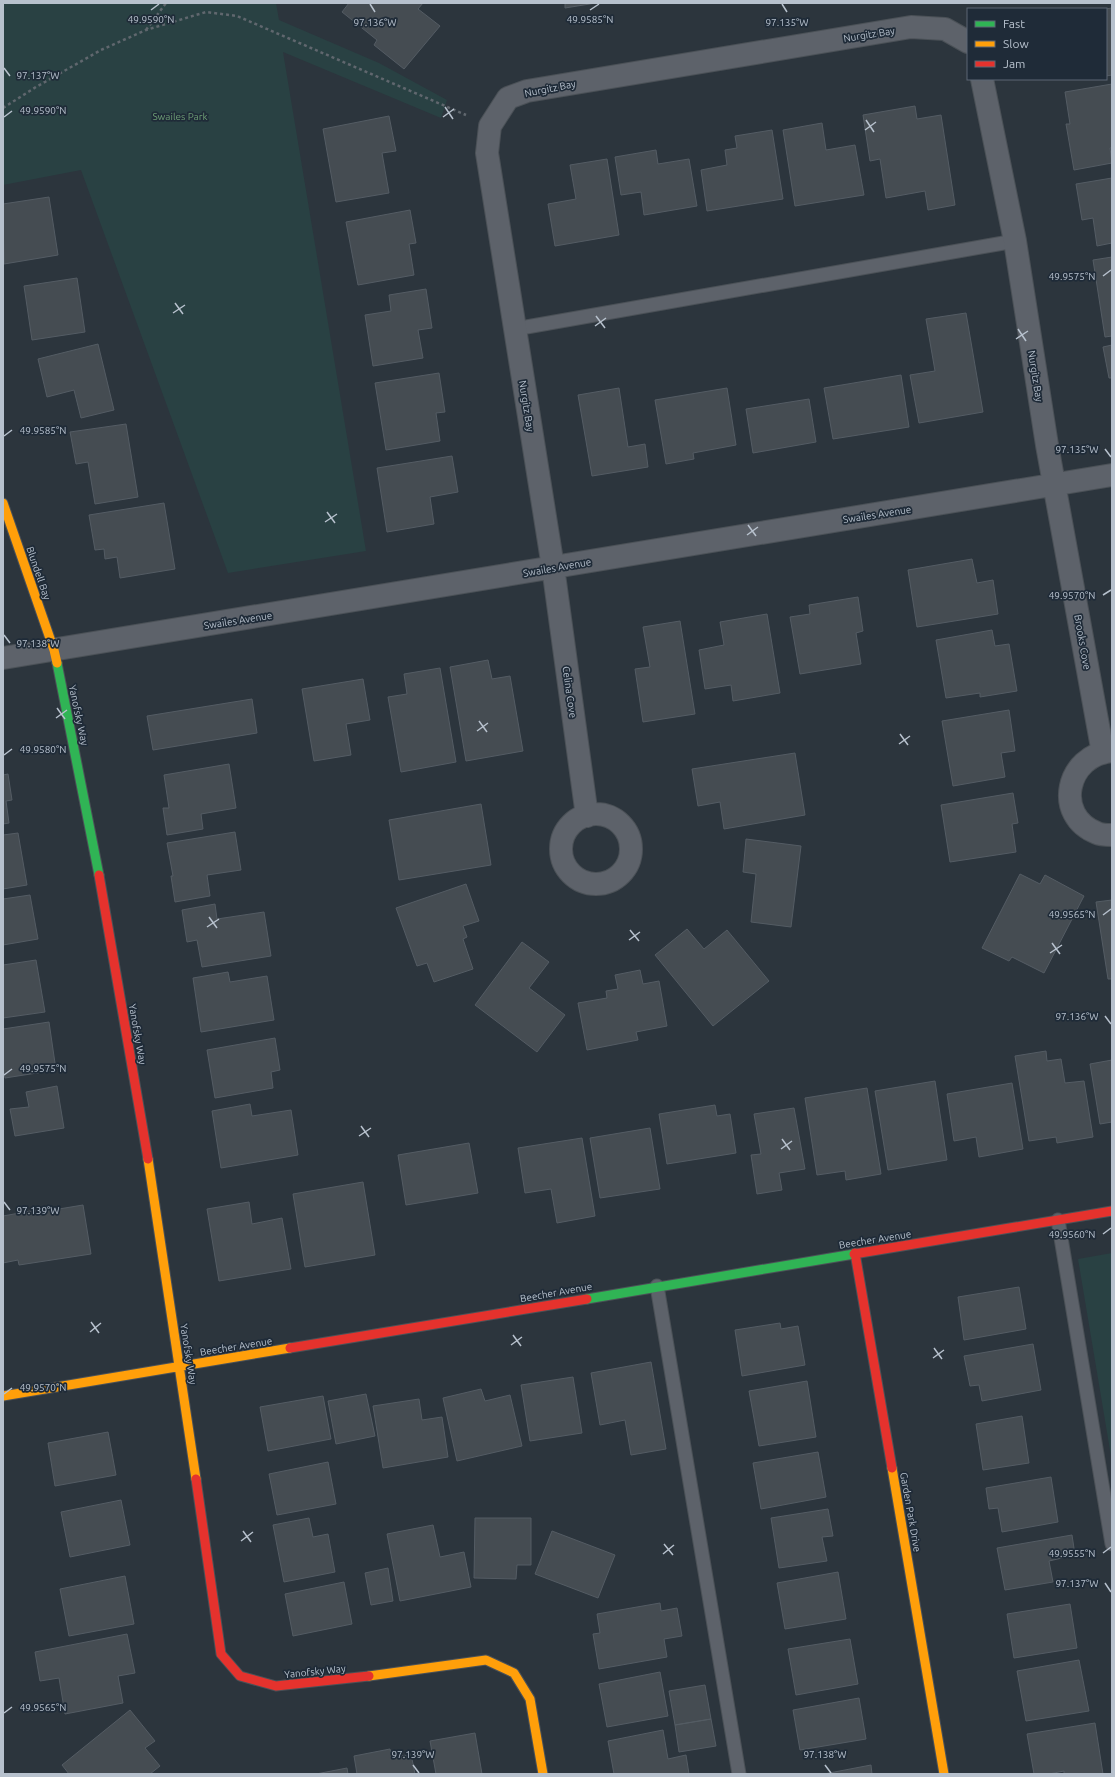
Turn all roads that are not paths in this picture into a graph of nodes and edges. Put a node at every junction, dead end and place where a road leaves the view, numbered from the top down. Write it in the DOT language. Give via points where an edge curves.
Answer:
graph roads {
  1 [pos="967,41"];
  2 [pos="982,80"];
  3 [pos="1015,241"];
  4 [pos="514,329"];
  5 [pos="1112,475"];
  6 [pos="1054,484"];
  7 [pos="3,503"];
  8 [pos="553,567"];
  9 [pos="54,650"];
  10 [pos="3,658"];
  11 [pos="1108,752"];
  12 [pos="587,816"];
  13 [pos="1112,836"];
  14 [pos="1112,1211"];
  15 [pos="1058,1220"];
  16 [pos="855,1253"];
  17 [pos="657,1286"];
  18 [pos="180,1366"];
  19 [pos="3,1396"];
  20 [pos="1112,1544"];
  21 [pos="543,1774"];
  22 [pos="739,1774"];
  23 [pos="944,1774"];
  1 -- 4 [label="street, Nurgitz Bay" via="945,29 911,27 527,91 508,98 490,126 487,153"];
  2 -- 3 [label="street, Nurgitz Bay"];
  3 -- 4 [label="lane"];
  3 -- 6 [label="street, Nurgitz Bay"];
  4 -- 8 [label="street, Nurgitz Bay"];
  5 -- 6 [label="street, Swailes Avenue"];
  6 -- 8 [label="street, Swailes Avenue"];
  6 -- 11 [label="street, Brooks Cove"];
  7 -- 9 [label="street, Blundell Bay"];
  8 -- 9 [label="street, Swailes Avenue"];
  8 -- 12 [label="street, Celina Cove"];
  9 -- 10 [label="street, Swailes Avenue"];
  9 -- 18 [label="street, Yanofsky Way" via="90,819"];
  11 -- 13 [label="street, Brooks Cove" via="1096,754 1084,762 1070,787 1070,801 1084,826 1097,833"];
  14 -- 15 [label="street, Beecher Avenue"];
  15 -- 16 [label="street, Beecher Avenue"];
  15 -- 20 [label="lane"];
  16 -- 17 [label="street, Beecher Avenue"];
  16 -- 23 [label="street, Garden Park Drive"];
  17 -- 18 [label="street, Beecher Avenue"];
  17 -- 22 [label="lane"];
  18 -- 19 [label="street, Beecher Avenue"];
  18 -- 21 [label="street, Yanofsky Way" via="221,1654 240,1676 276,1686 365,1677 486,1660 514,1673 530,1699"];
}
